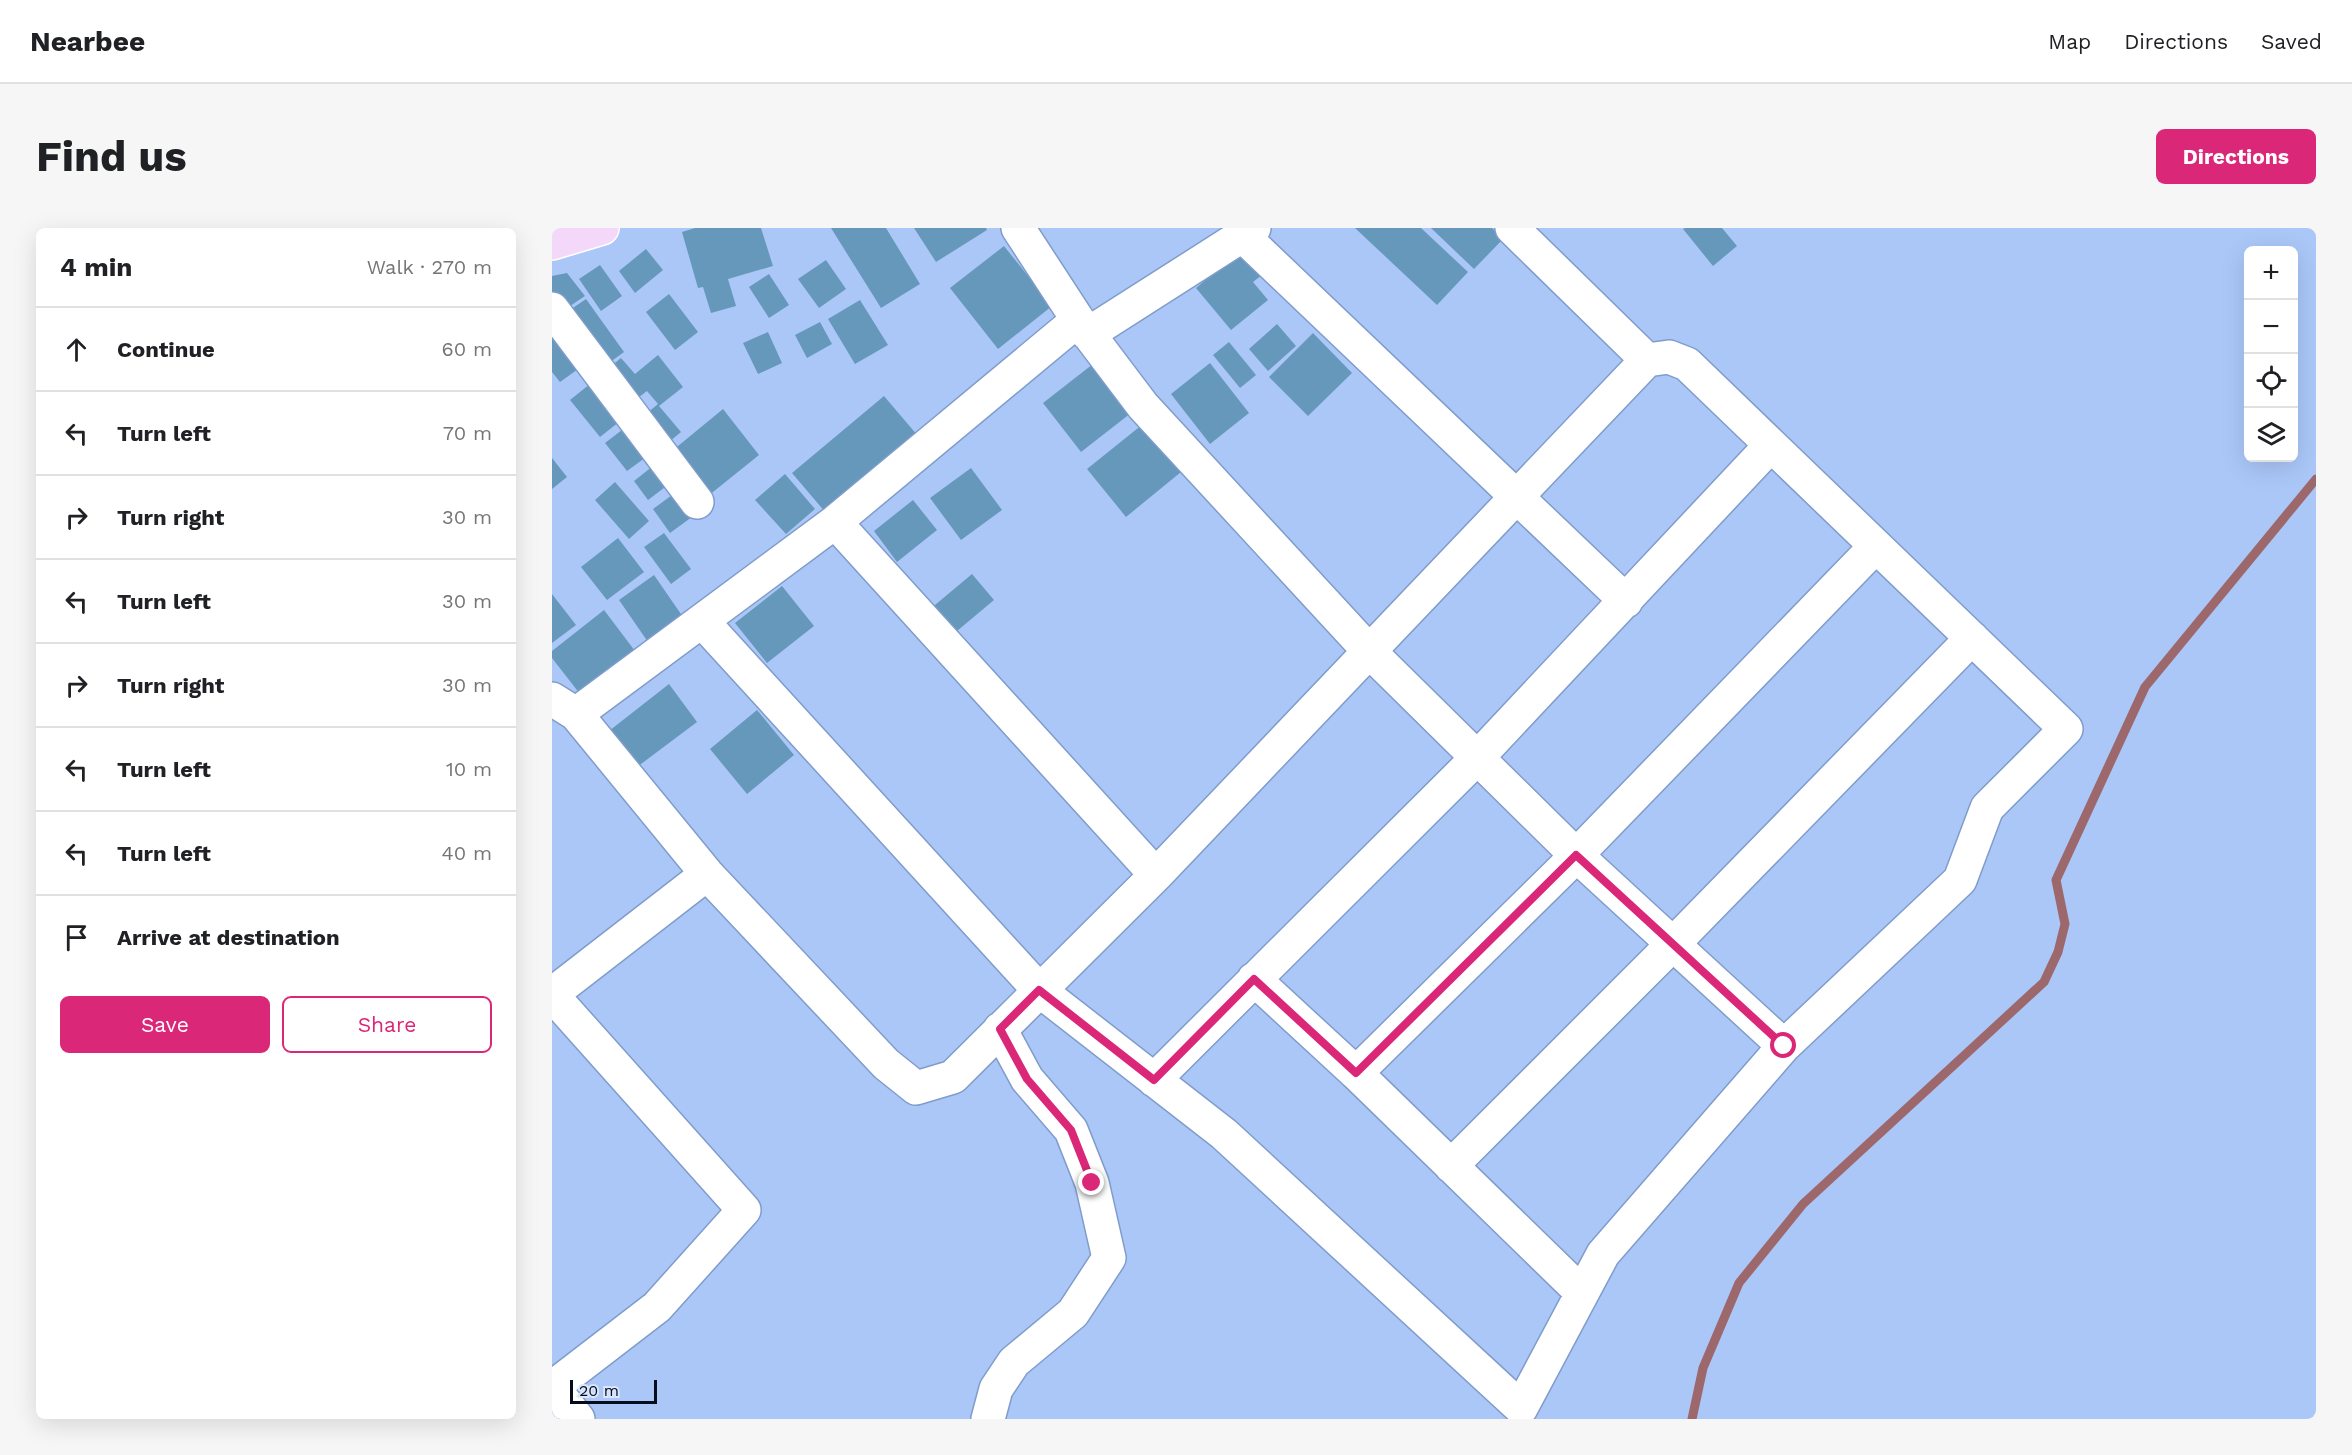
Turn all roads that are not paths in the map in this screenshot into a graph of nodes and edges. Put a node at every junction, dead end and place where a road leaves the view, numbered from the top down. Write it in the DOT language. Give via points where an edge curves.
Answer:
graph roads {
  1 [pos="602,228"];
  2 [pos="1018,228"];
  3 [pos="1512,228"];
  4 [pos="1249,232"];
  5 [pos="552,243"];
  6 [pos="552,309"];
  7 [pos="1083,327"];
  8 [pos="1647,360"];
  9 [pos="1771,445"];
  10 [pos="1517,497"];
  11 [pos="697,502"];
  12 [pos="836,522"];
  13 [pos="1876,546"];
  14 [pos="1626,601"];
  15 [pos="702,621"];
  16 [pos="1972,638"];
  17 [pos="1370,652"];
  18 [pos="564,707"];
  19 [pos="1477,758"];
  20 [pos="1576,855"];
  21 [pos="707,874"];
  22 [pos="1156,876"];
  23 [pos="1673,944"];
  24 [pos="1254,979"];
  25 [pos="1039,990"];
  26 [pos="552,995"];
  27 [pos="1000,1029"];
  28 [pos="1784,1046"];
  29 [pos="1356,1073"];
  30 [pos="1154,1080"];
  31 [pos="1451,1166"];
  32 [pos="1582,1293"];
  33 [pos="553,1386"];
  34 [pos="578,1419"];
  35 [pos="988,1419"];
  1 -- 5 [label="main road"];
  2 -- 7 [label="street"];
  3 -- 8 [label="street"];
  4 -- 7 [label="street"];
  4 -- 10 [label="street"];
  6 -- 11 [label="street"];
  7 -- 12 [label="street"];
  7 -- 17 [label="street" via="1143,406"];
  8 -- 9 [label="street" via="1669,357 1687,364"];
  8 -- 10 [label="street"];
  9 -- 13 [label="street"];
  9 -- 14 [label="street"];
  10 -- 14 [label="street"];
  10 -- 17 [label="street"];
  12 -- 15 [label="street"];
  12 -- 22 [label="street"];
  13 -- 16 [label="street"];
  13 -- 20 [label="street"];
  14 -- 19 [label="street"];
  15 -- 18 [label="street"];
  15 -- 25 [label="street"];
  16 -- 23 [label="street"];
  16 -- 28 [label="street" via="2066,729 1987,808 1960,880"];
  17 -- 19 [label="street"];
  17 -- 22 [label="street"];
  18 -- 21 [label="street"];
  19 -- 20 [label="street"];
  19 -- 24 [label="street"];
  20 -- 23 [label="street"];
  20 -- 29 [label="street"];
  21 -- 26 [label="street"];
  21 -- 27 [label="street" via="886,1065 916,1088 953,1077"];
  22 -- 25 [label="street"];
  23 -- 28 [label="street"];
  23 -- 31 [label="street"];
  24 -- 29 [label="street"];
  24 -- 30 [label="street"];
  25 -- 27 [label="street"];
  25 -- 30 [label="street"];
  26 -- 33 [label="street" via="744,1210 657,1307"];
  27 -- 35 [label="street" via="1027,1079 1071,1130 1092,1183 1109,1258 1073,1313 1014,1362 996,1389"];
  28 -- 32 [label="street" via="1603,1254"];
  29 -- 31 [label="street"];
  30 -- 32 [label="street" via="1224,1134 1521,1408"];
  31 -- 32 [label="street"];
  33 -- 34 [label="street"];
}
